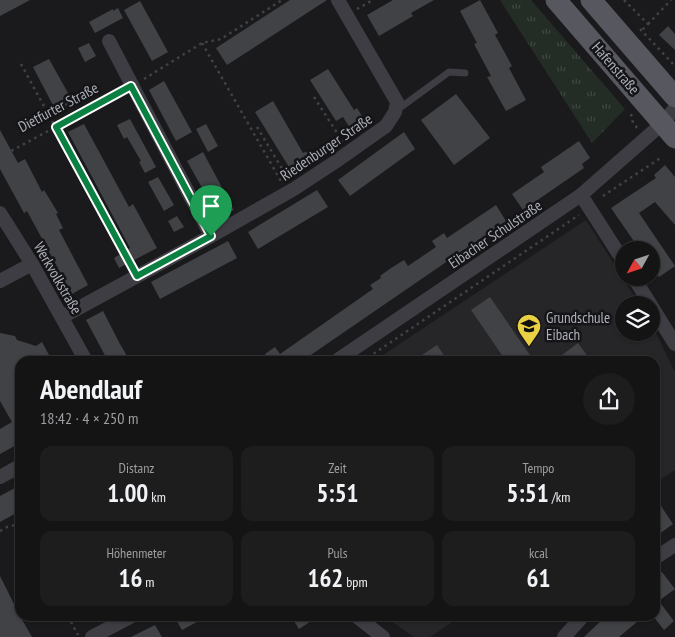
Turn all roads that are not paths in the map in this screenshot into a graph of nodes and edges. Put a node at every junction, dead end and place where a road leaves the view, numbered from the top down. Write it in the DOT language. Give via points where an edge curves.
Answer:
graph roads {
  1 [pos="338,0"];
  2 [pos="556,0"];
  3 [pos="591,0"];
  4 [pos="109,42"];
  5 [pos="465,73"];
  6 [pos="675,98"];
  7 [pos="394,112"];
  8 [pos="671,123"];
  9 [pos="585,201"];
  10 [pos="0,213"];
  11 [pos="211,236"];
  12 [pos="615,248"];
  13 [pos="32,264"];
  14 [pos="0,281"];
  15 [pos="639,286"];
  16 [pos="62,317"];
  17 [pos="675,344"];
  18 [pos="83,356"];
  19 [pos="344,356"];
  20 [pos="15,469"];
  21 [pos="0,477"];
  22 [pos="675,545"];
  23 [pos="660,555"];
  24 [pos="122,621"];
  25 [pos="362,621"];
  26 [pos="578,621"];
  27 [pos="92,637"];
  28 [pos="383,637"];
  29 [pos="564,637"];
  1 -- 7 [label="street" via="397,102"];
  2 -- 8 [label="main road, Hafenstraße"];
  3 -- 6 [label="main road, Hafenstraße"];
  4 -- 11 [label="street"];
  5 -- 7 [label="lane" via="449,72"];
  7 -- 11 [label="street, Riedenburger Straße" via="386,126 349,152 291,191"];
  8 -- 9 [label="street, Eibacher Schulstraße"];
  9 -- 12 [label="street"];
  9 -- 19 [label="street, Eibacher Schulstraße"];
  10 -- 13 [label="street, Werkvolkstraße"];
  11 -- 16 [label="street, Riedenburger Straße"];
  13 -- 14 [label="street"];
  13 -- 16 [label="street, Werkvolkstraße"];
  15 -- 17 [label="street"];
  16 -- 18 [label="street, Werkvolkstraße"];
  20 -- 21 [label="street"];
  22 -- 23 [label="street"];
  24 -- 27 [label="street"];
  25 -- 28 [label="street"];
  26 -- 29 [label="street"];
}
